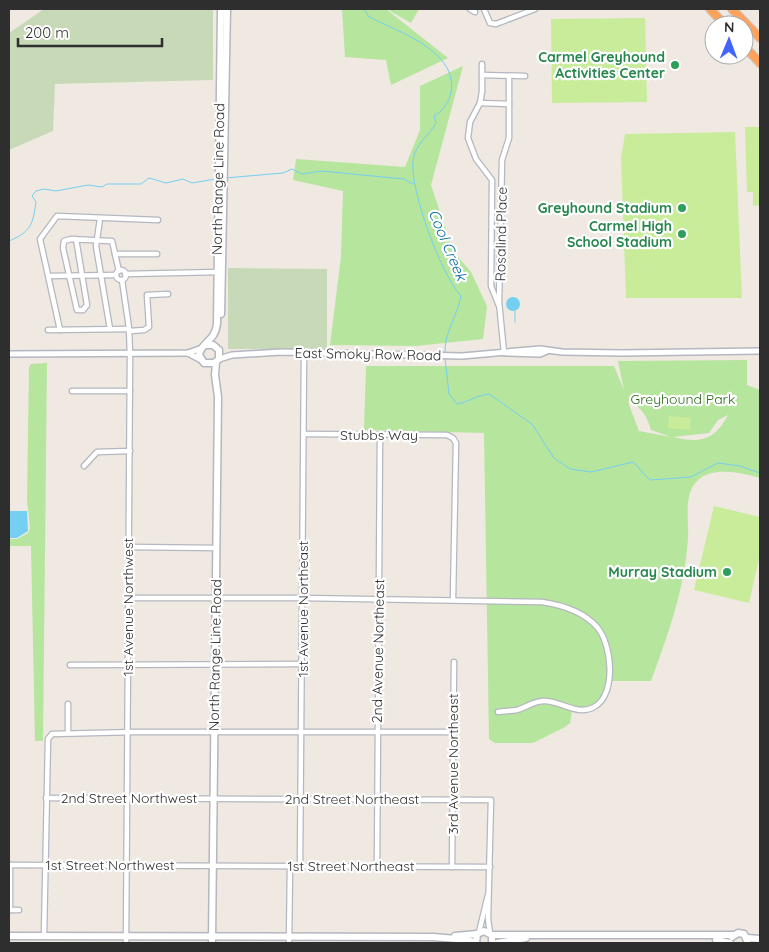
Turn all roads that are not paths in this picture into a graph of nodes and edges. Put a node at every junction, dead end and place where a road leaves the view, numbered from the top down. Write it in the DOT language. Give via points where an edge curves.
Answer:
graph roads {
  1 [pos="221,9"];
  2 [pos="227,9"];
  3 [pos="484,9"];
  4 [pos="535,9"];
  5 [pos="732,9"];
  6 [pos="760,38"];
  7 [pos="482,64"];
  8 [pos="482,75"];
  9 [pos="509,76"];
  10 [pos="524,76"];
  11 [pos="480,103"];
  12 [pos="509,104"];
  13 [pos="222,166"];
  14 [pos="100,219"];
  15 [pos="158,220"];
  16 [pos="76,239"];
  17 [pos="97,240"];
  18 [pos="115,254"];
  19 [pos="157,254"];
  20 [pos="219,272"];
  21 [pos="117,273"];
  22 [pos="126,274"];
  23 [pos="101,275"];
  24 [pos="49,276"];
  25 [pos="68,276"];
  26 [pos="81,276"];
  27 [pos="122,280"];
  28 [pos="168,294"];
  29 [pos="500,309"];
  30 [pos="110,329"];
  31 [pos="48,330"];
  32 [pos="60,330"];
  33 [pos="130,330"];
  34 [pos="204,346"];
  35 [pos="218,349"];
  36 [pos="760,351"];
  37 [pos="304,352"];
  38 [pos="504,352"];
  39 [pos="188,353"];
  40 [pos="9,354"];
  41 [pos="130,355"];
  42 [pos="232,355"];
  43 [pos="24,356"];
  44 [pos="9,358"];
  45 [pos="217,360"];
  46 [pos="204,362"];
  47 [pos="215,375"];
  48 [pos="72,391"];
  49 [pos="130,391"];
  50 [pos="304,434"];
  51 [pos="380,435"];
  52 [pos="130,451"];
  53 [pos="84,466"];
  54 [pos="128,547"];
  55 [pos="217,548"];
  56 [pos="128,598"];
  57 [pos="216,598"];
  58 [pos="303,598"];
  59 [pos="379,599"];
  60 [pos="453,599"];
  61 [pos="454,662"];
  62 [pos="303,664"];
  63 [pos="128,665"];
  64 [pos="215,665"];
  65 [pos="70,666"];
  66 [pos="68,704"];
  67 [pos="498,712"];
  68 [pos="68,732"];
  69 [pos="128,732"];
  70 [pos="214,732"];
  71 [pos="302,732"];
  72 [pos="377,732"];
  73 [pos="452,732"];
  74 [pos="46,798"];
  75 [pos="128,798"];
  76 [pos="213,798"];
  77 [pos="301,799"];
  78 [pos="377,800"];
  79 [pos="452,800"];
  80 [pos="9,865"];
  81 [pos="127,865"];
  82 [pos="212,865"];
  83 [pos="45,866"];
  84 [pos="290,866"];
  85 [pos="300,866"];
  86 [pos="377,866"];
  87 [pos="452,866"];
  88 [pos="490,867"];
  89 [pos="489,893"];
  90 [pos="9,910"];
  91 [pos="20,910"];
  92 [pos="478,933"];
  93 [pos="491,934"];
  94 [pos="127,935"];
  95 [pos="733,935"];
  96 [pos="9,936"];
  97 [pos="44,936"];
  98 [pos="212,936"];
  99 [pos="449,938"];
  100 [pos="36,939"];
  101 [pos="289,940"];
  102 [pos="381,940"];
  103 [pos="748,940"];
  104 [pos="760,940"];
  105 [pos="126,943"];
  106 [pos="212,943"];
  107 [pos="476,943"];
  108 [pos="492,943"];
  109 [pos="497,943"];
  110 [pos="730,943"];
  111 [pos="755,943"];
  1 -- 13 [label="main road, North Range Line Road"];
  2 -- 13 [label="main road, North Range Line Road"];
  3 -- 4 [label="street" via="490,23 496,24"];
  5 -- 6 [label="highway"];
  7 -- 8 [label="street"];
  8 -- 9 [label="street"];
  8 -- 11 [label="street"];
  9 -- 10 [label="street"];
  9 -- 12 [label="street, Rosalind Place"];
  11 -- 12 [label="street"];
  11 -- 29 [label="street, Rosalind Place" via="470,122 468,138 476,159 492,180 491,286"];
  12 -- 29 [label="street, Rosalind Place" via="509,138 502,160"];
  13 -- 20 [label="main road, North Range Line Road"];
  14 -- 15 [label="street"];
  14 -- 17 [label="street"];
  14 -- 24 [label="street" via="57,216 40,239"];
  16 -- 17 [label="street"];
  16 -- 25 [label="street" via="64,241"];
  16 -- 26 [label="street"];
  17 -- 18 [label="street" via="112,241"];
  17 -- 23 [label="street"];
  18 -- 19 [label="street"];
  18 -- 21 [label="street"];
  20 -- 22 [label="street"];
  20 -- 34 [label="main road, North Range Line Road" via="216,328 214,337"];
  20 -- 35 [label="main road, North Range Line Road" via="221,324"];
  21 -- 22 [label="street"];
  21 -- 23 [label="street"];
  21 -- 27 [label="street" via="118,279"];
  22 -- 27 [label="street"];
  23 -- 26 [label="street"];
  23 -- 30 [label="street"];
  24 -- 25 [label="street"];
  24 -- 32 [label="street"];
  25 -- 26 [label="street"];
  25 -- 26 [label="street" via="74,306 81,311 87,305"];
  27 -- 33 [label="street, 1st Avenue Northwest"];
  28 -- 33 [label="street" via="147,294 149,327"];
  29 -- 38 [label="street, Rosalind Place"];
  30 -- 32 [label="street"];
  30 -- 33 [label="street"];
  31 -- 32 [label="street"];
  33 -- 41 [label="street, 1st Avenue Northwest"];
  34 -- 35 [label="main road"];
  34 -- 39 [label="street"];
  34 -- 46 [label="main road" via="199,355"];
  35 -- 42 [label="street, East Smoky Row Road"];
  35 -- 45 [label="main road, North Range Line Road"];
  36 -- 38 [label="street, East Smoky Row Road" via="540,349"];
  37 -- 38 [label="street, East Smoky Row Road" via="462,356"];
  37 -- 42 [label="street, East Smoky Row Road"];
  37 -- 50 [label="street, 1st Avenue Northeast"];
  39 -- 41 [label="street"];
  39 -- 46 [label="street"];
  40 -- 43 [label="street"];
  41 -- 43 [label="street"];
  41 -- 49 [label="street, 1st Avenue Northwest"];
  42 -- 45 [label="street, East Smoky Row Road"];
  43 -- 44 [label="street"];
  45 -- 46 [label="main road"];
  45 -- 47 [label="main road, North Range Line Road"];
  46 -- 47 [label="main road"];
  47 -- 55 [label="main road, North Range Line Road" via="218,397"];
  48 -- 49 [label="street"];
  49 -- 52 [label="street, 1st Avenue Northwest"];
  50 -- 51 [label="street, Stubbs Way"];
  50 -- 58 [label="street, 1st Avenue Northeast"];
  51 -- 59 [label="street, 2nd Avenue Northeast"];
  51 -- 60 [label="street, Stubbs Way" via="447,435 456,443"];
  52 -- 53 [label="street" via="97,452"];
  52 -- 54 [label="street, 1st Avenue Northwest"];
  54 -- 55 [label="street"];
  54 -- 56 [label="street, 1st Avenue Northwest"];
  55 -- 57 [label="main road, North Range Line Road"];
  56 -- 57 [label="street"];
  56 -- 63 [label="street, 1st Avenue Northwest"];
  57 -- 58 [label="street"];
  57 -- 64 [label="main road, North Range Line Road"];
  58 -- 59 [label="street"];
  58 -- 62 [label="street, 1st Avenue Northeast"];
  59 -- 60 [label="street"];
  59 -- 72 [label="street, 2nd Avenue Northeast"];
  60 -- 67 [label="street" via="542,602 564,606 598,627 606,644 610,662 605,696 594,707 580,711 548,701 535,701 518,710"];
  61 -- 73 [label="street, 3rd Avenue Northeast"];
  62 -- 64 [label="street"];
  62 -- 71 [label="street, 1st Avenue Northeast"];
  63 -- 64 [label="street"];
  63 -- 65 [label="street"];
  63 -- 69 [label="street, 1st Avenue Northwest"];
  64 -- 70 [label="main road, North Range Line Road"];
  66 -- 68 [label="street"];
  68 -- 69 [label="street"];
  68 -- 74 [label="street" via="50,735 48,739"];
  69 -- 70 [label="street"];
  69 -- 75 [label="street, 1st Avenue Northwest"];
  70 -- 71 [label="street"];
  70 -- 76 [label="main road, North Range Line Road"];
  71 -- 72 [label="street"];
  71 -- 77 [label="street, 1st Avenue Northeast"];
  72 -- 73 [label="street"];
  72 -- 78 [label="street, 2nd Avenue Northeast"];
  73 -- 79 [label="street, 3rd Avenue Northeast"];
  74 -- 75 [label="street, 2nd Street Northwest"];
  74 -- 83 [label="street"];
  75 -- 76 [label="street, 2nd Street Northwest"];
  75 -- 81 [label="street, 1st Avenue Northwest"];
  76 -- 77 [label="street, 2nd Street Northeast"];
  76 -- 82 [label="main road, North Range Line Road"];
  77 -- 78 [label="street, 2nd Street Northeast"];
  77 -- 85 [label="street, 1st Avenue Northeast"];
  78 -- 79 [label="street, 2nd Street Northeast"];
  78 -- 86 [label="street, 2nd Avenue Northeast"];
  79 -- 87 [label="street, 3rd Avenue Northeast"];
  79 -- 88 [label="street, 2nd Street Northeast" via="491,800"];
  80 -- 83 [label="street, 1st Street Northwest"];
  80 -- 90 [label="street"];
  81 -- 82 [label="street, 1st Street Northwest"];
  81 -- 83 [label="street, 1st Street Northwest"];
  81 -- 94 [label="street, 1st Avenue Northwest"];
  82 -- 84 [label="street, 1st Street Northeast"];
  82 -- 98 [label="main road, North Range Line Road"];
  83 -- 97 [label="street"];
  84 -- 85 [label="street, 1st Street Northeast"];
  84 -- 101 [label="street"];
  85 -- 86 [label="street, 1st Street Northeast"];
  86 -- 87 [label="street, 1st Street Northeast"];
  87 -- 88 [label="street, 1st Street Northeast"];
  88 -- 89 [label="street"];
  89 -- 92 [label="street"];
  89 -- 93 [label="street"];
  90 -- 91 [label="street"];
  92 -- 93 [label="main road"];
  92 -- 99 [label="main road"];
  92 -- 107 [label="main road"];
  93 -- 95 [label="main road"];
  93 -- 108 [label="main road"];
  94 -- 97 [label="main road"];
  94 -- 98 [label="main road"];
  94 -- 105 [label="street, 1st Avenue Northwest"];
  95 -- 103 [label="main road" via="741,933"];
  95 -- 110 [label="main road"];
  96 -- 100 [label="main road"];
  97 -- 100 [label="main road"];
  98 -- 101 [label="main road"];
  98 -- 106 [label="main road, North Range Line Road"];
  99 -- 102 [label="main road"];
  99 -- 107 [label="main road"];
  101 -- 102 [label="main road"];
  103 -- 104 [label="main road"];
  104 -- 111 [label="main road"];
  109 -- 110 [label="main road" via="522,938 713,940"];
}
